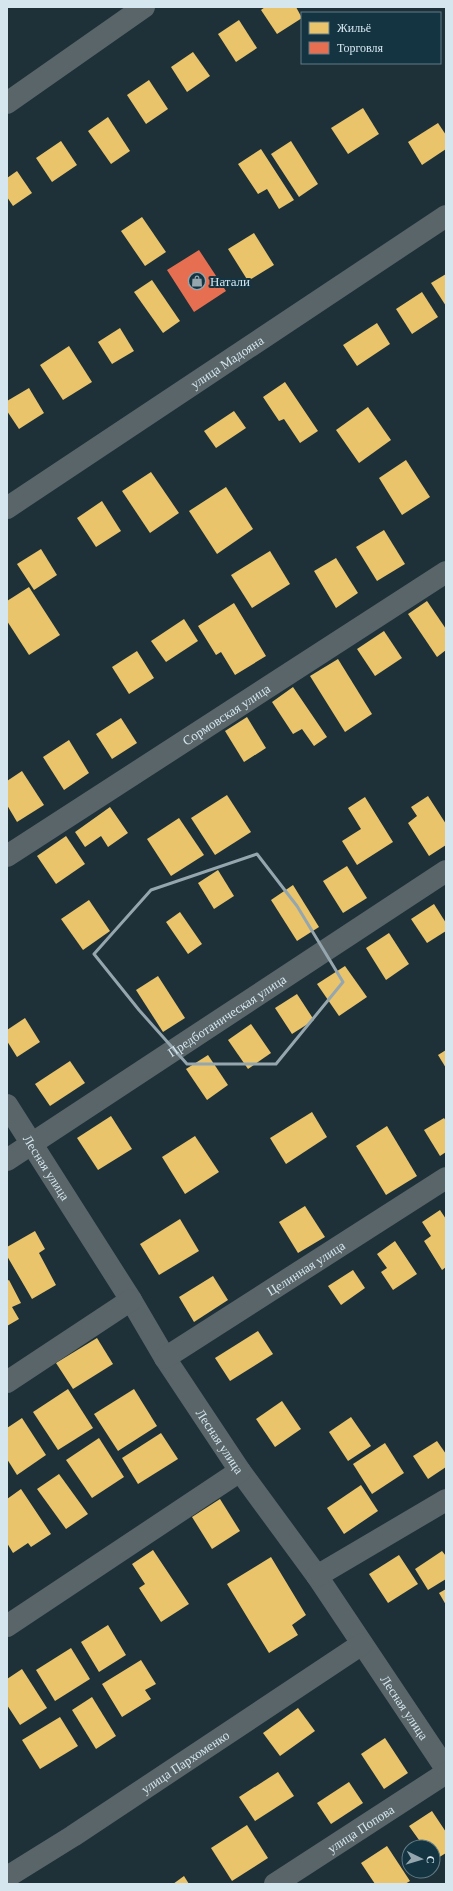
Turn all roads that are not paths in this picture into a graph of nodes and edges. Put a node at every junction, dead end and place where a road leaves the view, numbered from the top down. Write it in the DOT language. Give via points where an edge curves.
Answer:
graph roads {
  1 [pos="144,7"];
  2 [pos="7,102"];
  3 [pos="446,216"];
  4 [pos="7,508"];
  5 [pos="446,572"];
  6 [pos="7,856"];
  7 [pos="446,872"];
  8 [pos="7,1105"];
  9 [pos="32,1143"];
  10 [pos="7,1160"];
  11 [pos="446,1178"];
  12 [pos="131,1300"];
  13 [pos="165,1358"];
  14 [pos="7,1382"];
  15 [pos="240,1471"];
  16 [pos="446,1500"];
  17 [pos="317,1576"];
  18 [pos="7,1626"];
  19 [pos="362,1644"];
  20 [pos="446,1769"];
  21 [pos="446,1772"];
  22 [pos="7,1877"];
  23 [pos="275,1884"];
  1 -- 2 [label="street"];
  3 -- 4 [label="street, улица Мадояна"];
  5 -- 6 [label="street, Сормовская улица"];
  7 -- 9 [label="street, Предботаническая улица"];
  8 -- 9 [label="street, Лесная улица"];
  9 -- 10 [label="street, Предботаническая улица"];
  9 -- 12 [label="street, Лесная улица"];
  11 -- 13 [label="street, Целинная улица"];
  12 -- 13 [label="street, Лесная улица"];
  12 -- 14 [label="street"];
  13 -- 15 [label="street, Лесная улица"];
  15 -- 17 [label="street, Лесная улица"];
  15 -- 18 [label="street"];
  16 -- 17 [label="street"];
  17 -- 19 [label="street, Лесная улица"];
  19 -- 20 [label="street, Лесная улица"];
  19 -- 22 [label="street, улица Пархоменко"];
  21 -- 23 [label="street, улица Попова"];
}
